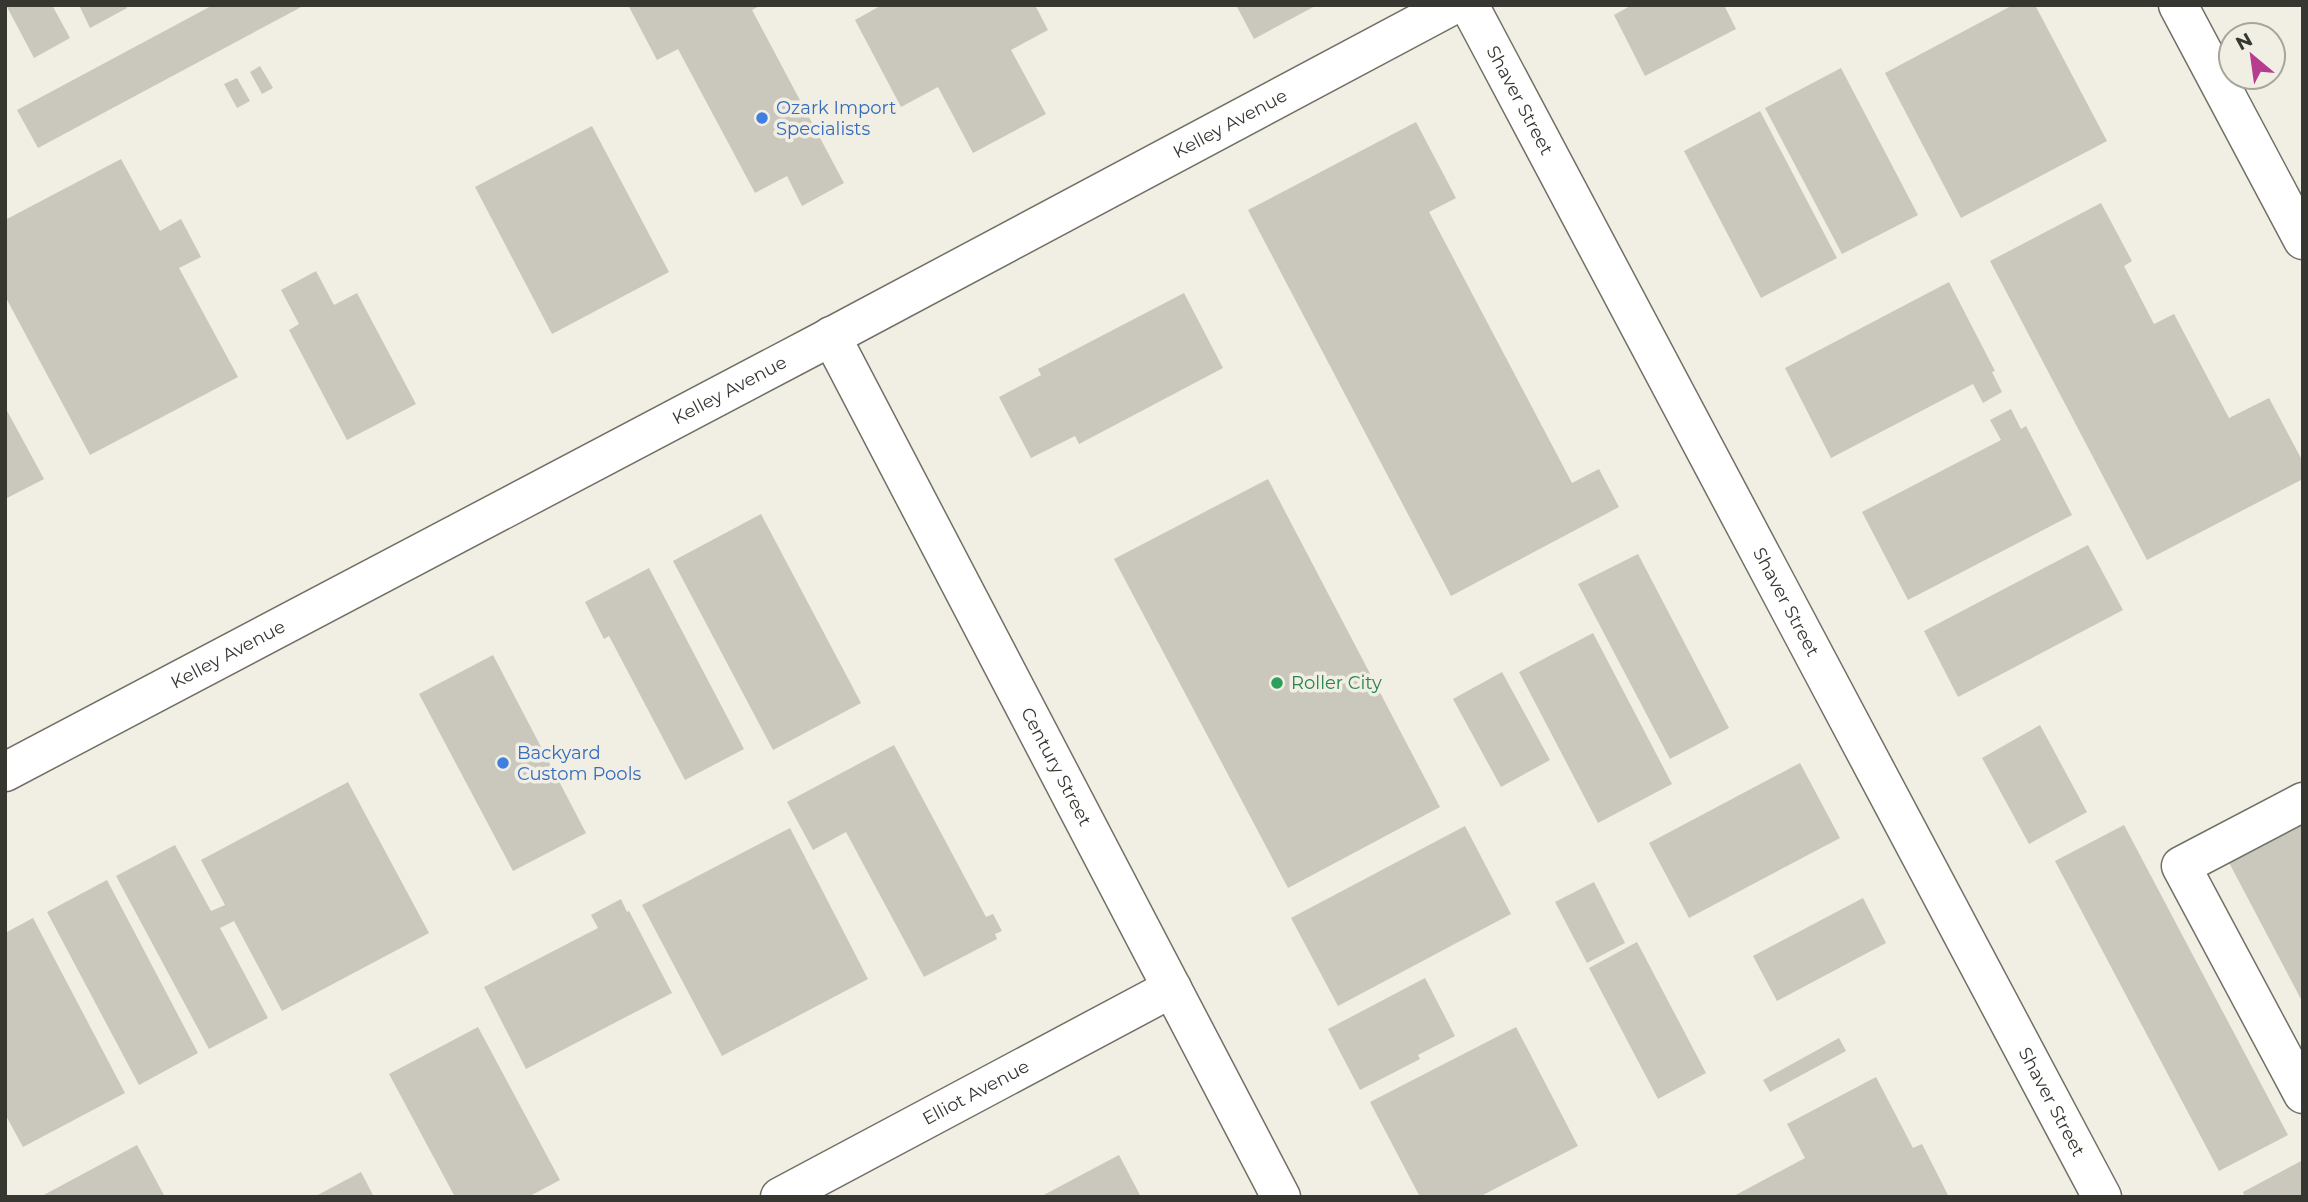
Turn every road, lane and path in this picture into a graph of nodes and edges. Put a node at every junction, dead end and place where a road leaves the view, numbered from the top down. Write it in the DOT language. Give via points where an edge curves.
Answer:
graph roads {
  1 [pos="1453,5"];
  2 [pos="1469,5"];
  3 [pos="2178,5"];
  4 [pos="2303,240"];
  5 [pos="831,337"];
  6 [pos="5,772"];
  7 [pos="2303,802"];
  8 [pos="1172,989"];
  9 [pos="2303,1094"];
  10 [pos="780,1197"];
  11 [pos="1281,1197"];
  12 [pos="2102,1197"];
  1 -- 5 [label="street, Kelley Avenue"];
  2 -- 12 [label="street, Shaver Street"];
  3 -- 4 [label="street"];
  5 -- 6 [label="street, Kelley Avenue"];
  5 -- 8 [label="street, Century Street"];
  7 -- 9 [label="street" via="2181,866"];
  8 -- 10 [label="street, Elliot Avenue"];
  8 -- 11 [label="street, Century Street"];
}
